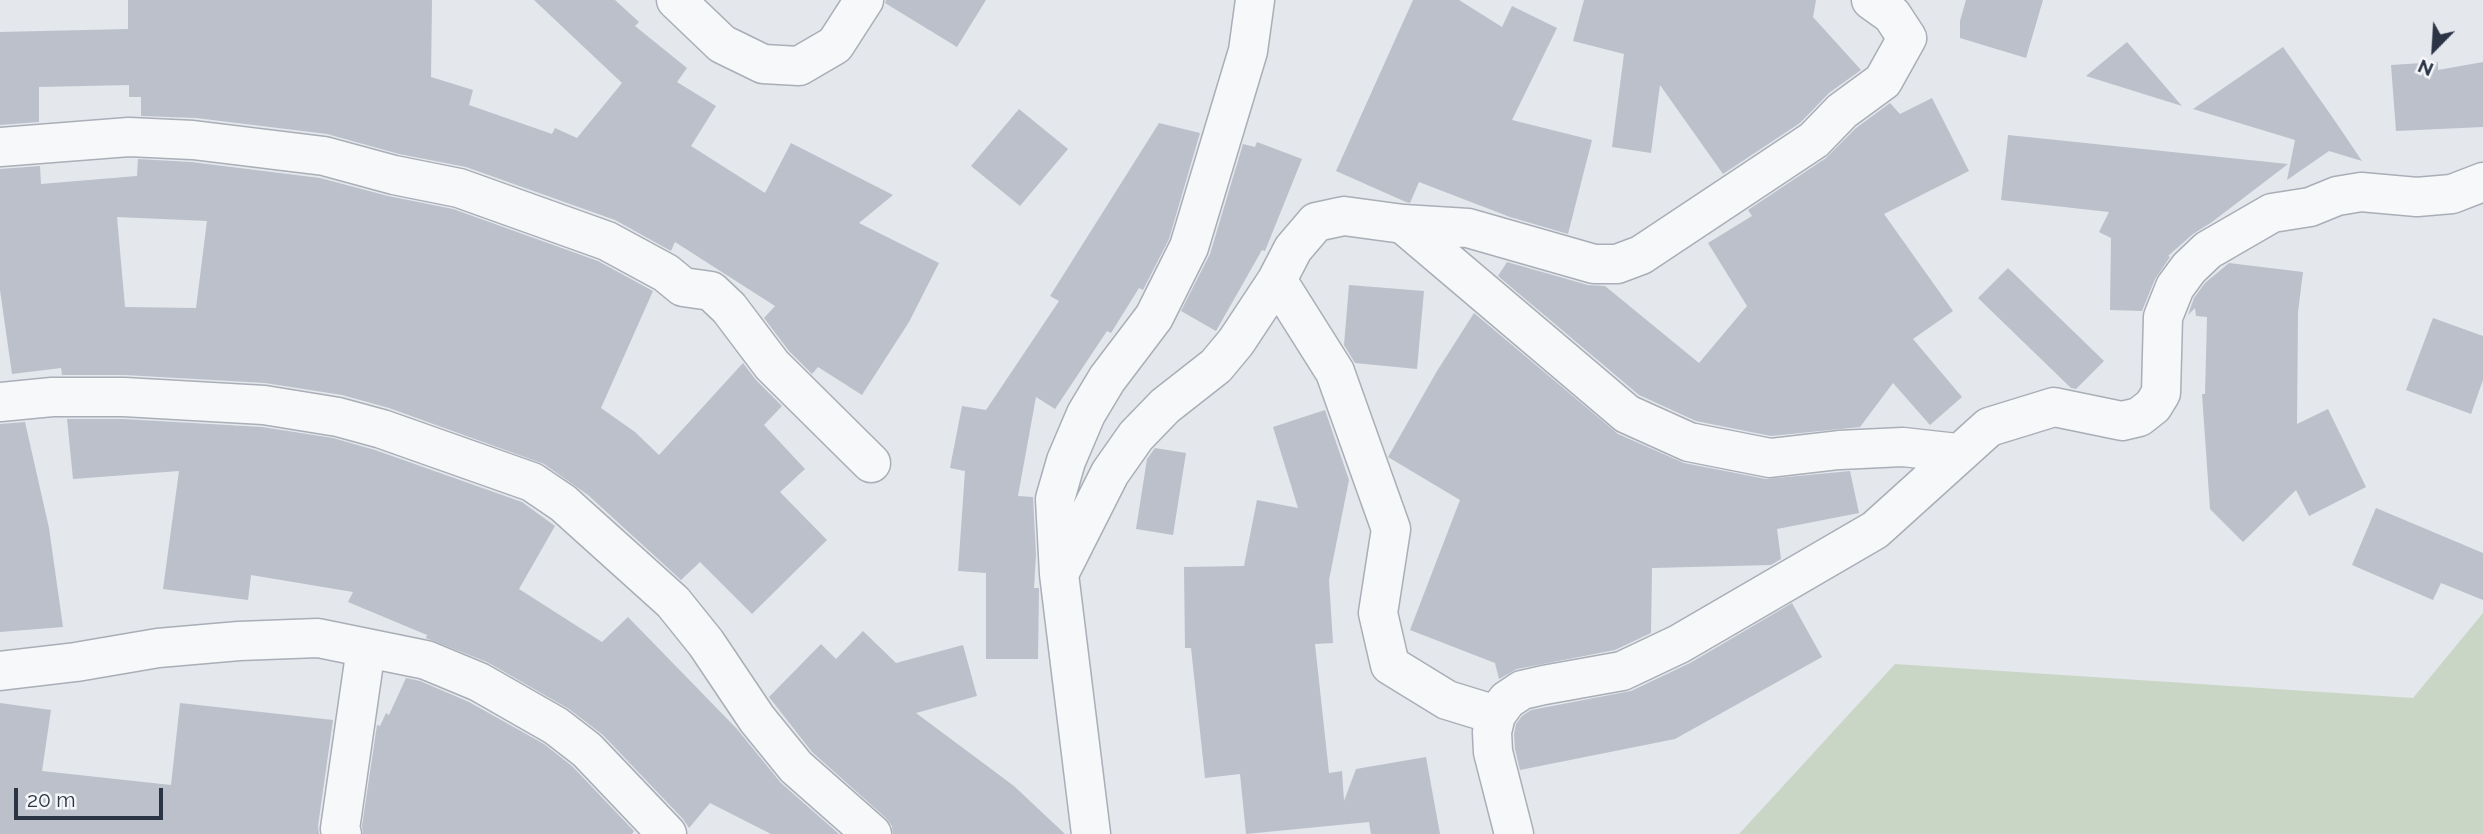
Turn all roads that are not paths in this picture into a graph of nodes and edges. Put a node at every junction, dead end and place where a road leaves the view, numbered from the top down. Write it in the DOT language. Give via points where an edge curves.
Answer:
graph roads {
  1 [pos="676,0"];
  2 [pos="864,0"];
  3 [pos="1255,0"];
  4 [pos="1871,0"];
  5 [pos="0,147"];
  6 [pos="2483,182"];
  7 [pos="1403,224"];
  8 [pos="1277,280"];
  9 [pos="0,402"];
  10 [pos="1957,453"];
  11 [pos="871,463"];
  12 [pos="1059,575"];
  13 [pos="366,648"];
  14 [pos="0,671"];
  15 [pos="1496,715"];
  16 [pos="342,834"];
  17 [pos="667,834"];
  18 [pos="872,834"];
  19 [pos="1091,834"];
  20 [pos="1514,834"];
  1 -- 2 [label="street" via="722,44 763,64 799,66 835,44"];
  3 -- 12 [label="street" via="1248,51 1189,247 1154,317 1086,414 1066,461 1055,499"];
  4 -- 7 [label="street" via="1892,15 1906,38 1882,81 1842,111 1814,140 1641,255 1617,264 1594,264 1468,228"];
  5 -- 11 [label="street" via="129,137 324,156 459,188 595,237 666,273 683,287 711,292 729,308 772,365"];
  6 -- 10 [label="street" via="2452,194 2417,197 2361,192 2272,213 2208,250 2175,287 2163,317 2161,393 2153,406 2122,421 2054,407 1989,426"];
  7 -- 8 [label="street" via="1344,216 1316,222 1293,248"];
  7 -- 10 [label="street" via="1627,414 1689,442 1770,458 1903,447"];
  8 -- 12 [label="street" via="1216,366 1136,436 1110,472"];
  8 -- 15 [label="street" via="1335,372 1391,529 1378,613 1390,665 1447,700"];
  9 -- 18 [label="street" via="124,397 264,405 382,429 533,482 563,503 673,602 796,767"];
  10 -- 15 [label="street" via="1875,530 1679,643 1622,671 1522,690"];
  12 -- 19 [label="street"];
  13 -- 14 [label="street" via="318,638 239,640"];
  13 -- 16 [label="street"];
  13 -- 17 [label="street" via="426,660 479,682 556,726 587,750"];
  15 -- 20 [label="street" via="1493,752"];
}
